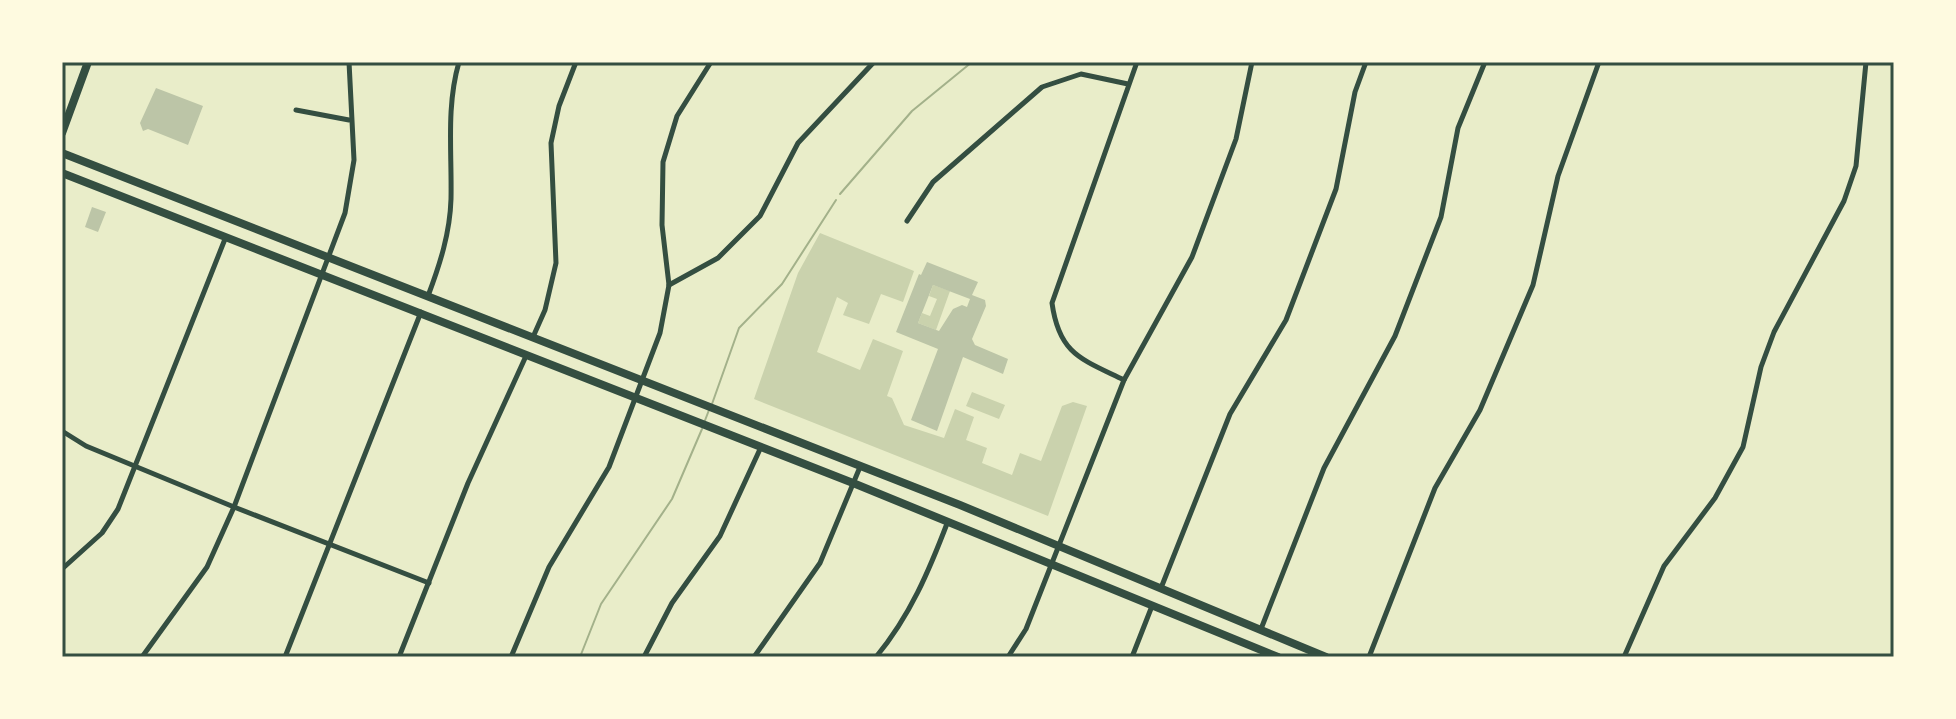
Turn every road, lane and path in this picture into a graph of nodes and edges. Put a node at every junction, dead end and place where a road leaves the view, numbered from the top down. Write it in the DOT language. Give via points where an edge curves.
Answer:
graph roads {
  1 [pos="88,62"];
  2 [pos="349,62"];
  3 [pos="459,62"];
  4 [pos="576,62"];
  5 [pos="711,62"];
  6 [pos="874,62"];
  7 [pos="1137,62"];
  8 [pos="1252,62"];
  9 [pos="1366,62"];
  10 [pos="1485,62"];
  11 [pos="1599,62"];
  12 [pos="1866,62"];
  13 [pos="1128,84"];
  14 [pos="296,110"];
  15 [pos="349,120"];
  16 [pos="62,133"];
  17 [pos="62,153"];
  18 [pos="62,173"];
  19 [pos="907,221"];
  20 [pos="225,239"];
  21 [pos="328,259"];
  22 [pos="322,275"];
  23 [pos="669,285"];
  24 [pos="428,297"];
  25 [pos="421,312"];
  26 [pos="533,338"];
  27 [pos="527,353"];
  28 [pos="1124,380"];
  29 [pos="644,381"];
  30 [pos="637,398"];
  31 [pos="62,431"];
  32 [pos="761,447"];
  33 [pos="860,467"];
  34 [pos="137,468"];
  35 [pos="853,483"];
  36 [pos="234,507"];
  37 [pos="948,521"];
  38 [pos="330,544"];
  39 [pos="1058,547"];
  40 [pos="1053,563"];
  41 [pos="62,569"];
  42 [pos="429,583"];
  43 [pos="1161,589"];
  44 [pos="1152,606"];
  45 [pos="1261,629"];
  46 [pos="142,657"];
  47 [pos="285,657"];
  48 [pos="399,657"];
  49 [pos="511,657"];
  50 [pos="644,657"];
  51 [pos="754,657"];
  52 [pos="876,657"];
  53 [pos="1008,657"];
  54 [pos="1132,657"];
  55 [pos="1278,657"];
  56 [pos="1326,657"];
  57 [pos="1369,657"];
  58 [pos="1624,657"];
  1 -- 16 [label="main road"];
  2 -- 15 [label="street"];
  3 -- 24 [label="street" via="450,104 451,202 443,256"];
  4 -- 26 [label="street" via="551,143 556,263"];
  5 -- 23 [label="street" via="677,116 663,162 662,225"];
  6 -- 23 [label="street" via="798,143 760,216 718,258"];
  7 -- 13 [label="street"];
  8 -- 28 [label="street" via="1236,139 1192,257"];
  9 -- 43 [label="street" via="1336,189 1286,320 1230,414"];
  10 -- 45 [label="street" via="1458,128 1441,217 1395,336 1324,468"];
  11 -- 57 [label="street" via="1558,176 1533,285 1480,410 1435,488"];
  12 -- 58 [label="street" via="1856,166 1844,201 1774,332 1743,447 1715,498 1664,566"];
  13 -- 19 [label="street" via="1081,74 1042,87 933,182"];
  13 -- 28 [label="street" via="1052,303 1062,342 1076,356"];
  14 -- 15 [label="street"];
  15 -- 21 [label="street" via="354,160 345,213"];
  17 -- 21 [label="main road"];
  18 -- 20 [label="main road"];
  20 -- 22 [label="main road"];
  20 -- 34 [label="street"];
  21 -- 22 [label="street"];
  21 -- 24 [label="main road"];
  22 -- 25 [label="main road"];
  22 -- 36 [label="street"];
  23 -- 29 [label="street"];
  24 -- 26 [label="main road"];
  25 -- 27 [label="main road"];
  25 -- 38 [label="street"];
  26 -- 29 [label="main road"];
  27 -- 30 [label="main road"];
  27 -- 42 [label="street"];
  28 -- 39 [label="street"];
  29 -- 30 [label="street"];
  29 -- 33 [label="main road"];
  30 -- 32 [label="main road"];
  30 -- 49 [label="street" via="609,467 549,567"];
  31 -- 34 [label="street"];
  32 -- 35 [label="main road"];
  32 -- 50 [label="street" via="720,536 672,603"];
  33 -- 35 [label="street"];
  33 -- 39 [label="main road"];
  34 -- 36 [label="street"];
  34 -- 41 [label="street" via="102,533"];
  35 -- 37 [label="main road"];
  35 -- 51 [label="street" via="820,563"];
  36 -- 38 [label="street"];
  36 -- 46 [label="street" via="207,567"];
  37 -- 40 [label="main road"];
  37 -- 52 [label="street" via="916,599"];
  38 -- 42 [label="street"];
  38 -- 47 [label="street"];
  39 -- 40 [label="street"];
  39 -- 43 [label="main road"];
  40 -- 44 [label="main road"];
  40 -- 53 [label="street" via="1026,629"];
  42 -- 48 [label="street"];
  43 -- 45 [label="main road"];
  44 -- 54 [label="street"];
  44 -- 55 [label="main road"];
  45 -- 56 [label="main road"];
}
